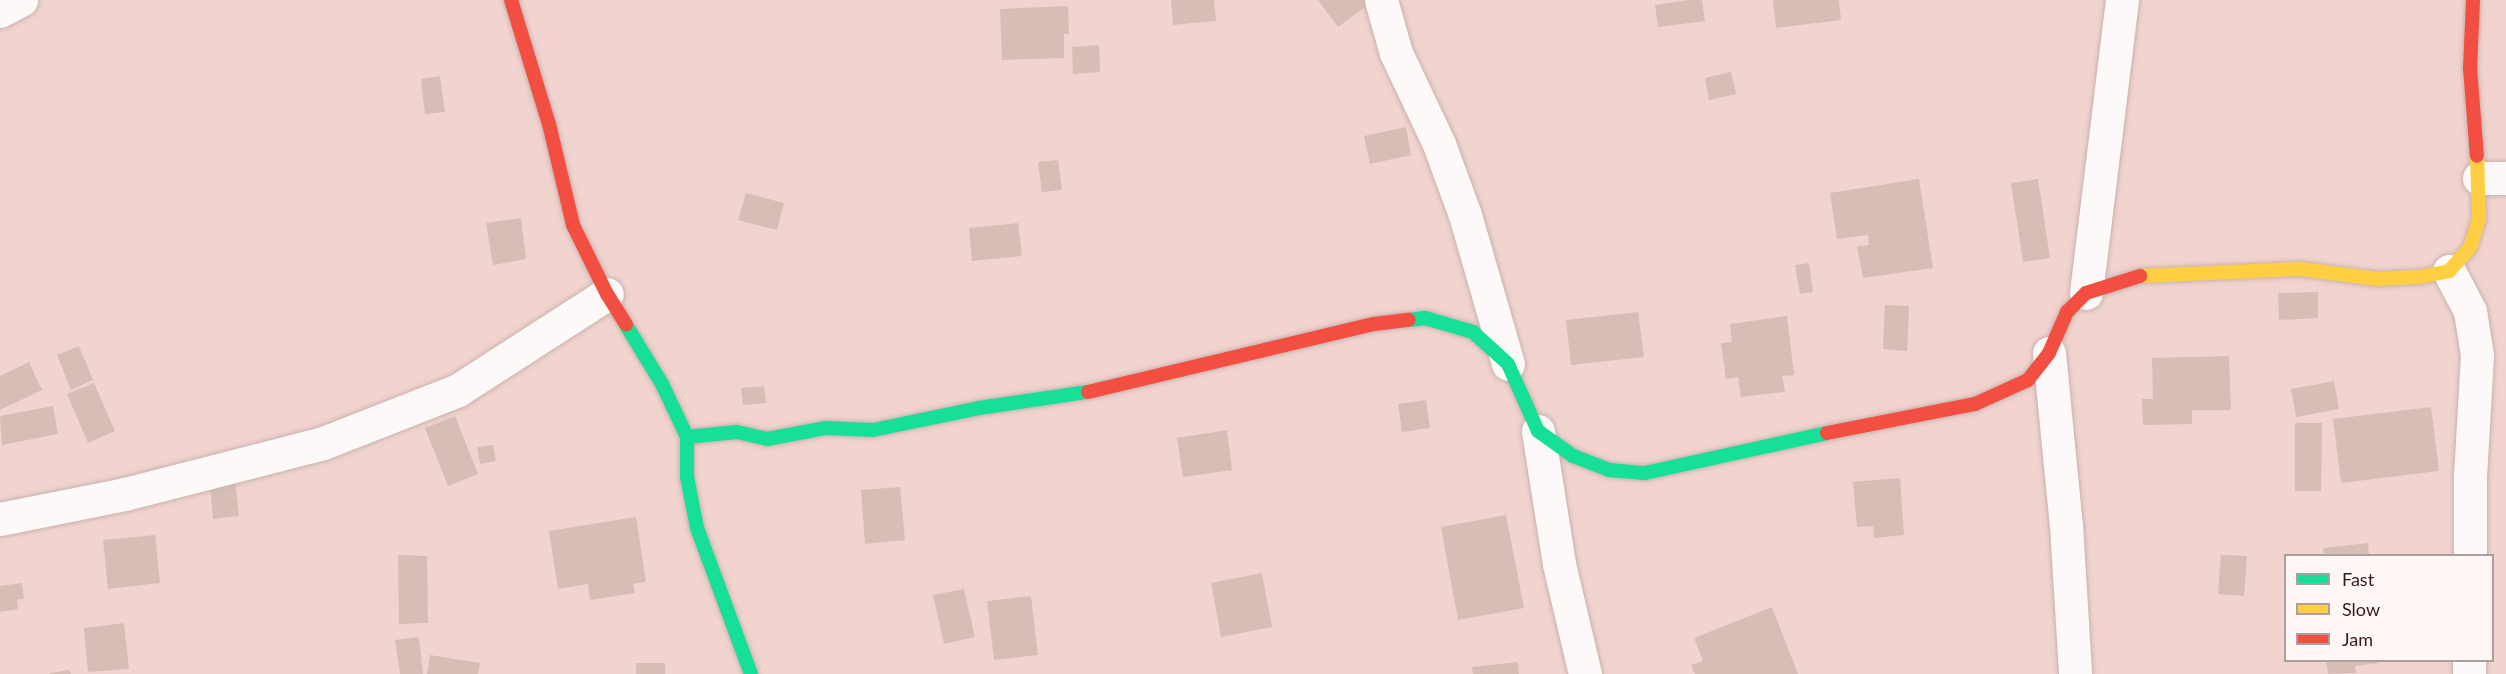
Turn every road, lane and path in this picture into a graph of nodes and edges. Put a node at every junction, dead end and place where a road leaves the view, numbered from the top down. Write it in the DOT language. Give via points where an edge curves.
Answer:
graph roads {
  1 [pos="21,0"];
  2 [pos="511,0"];
  3 [pos="1381,0"];
  4 [pos="2122,0"];
  5 [pos="2474,0"];
  6 [pos="0,11"];
  7 [pos="2493,178"];
  8 [pos="2449,271"];
  9 [pos="2086,292"];
  10 [pos="607,294"];
  11 [pos="2049,353"];
  12 [pos="1508,364"];
  13 [pos="1538,431"];
  14 [pos="687,437"];
  15 [pos="0,519"];
  16 [pos="2470,554"];
  17 [pos="751,674"];
  18 [pos="1585,674"];
  19 [pos="2075,674"];
  1 -- 6 [label="street"];
  2 -- 10 [label="street" via="549,124 573,225"];
  3 -- 12 [label="street" via="1396,54 1439,144 1465,215"];
  4 -- 9 [label="street"];
  5 -- 7 [label="street" via="2470,68"];
  7 -- 8 [label="street" via="2470,248"];
  8 -- 9 [label="street" via="2377,279 2300,269 2215,271 2132,277"];
  8 -- 16 [label="street" via="2470,311 2478,355 2470,476"];
  9 -- 11 [label="street" via="2067,312"];
  10 -- 14 [label="street" via="662,384"];
  10 -- 15 [label="street" via="458,390 323,443 125,494"];
  11 -- 13 [label="street" via="2028,380 1975,404 1645,473 1609,470 1573,456"];
  11 -- 19 [label="street" via="2066,525"];
  12 -- 13 [label="street"];
  12 -- 14 [label="street" via="1473,332 1425,318 1374,324 1109,389 979,408 873,430 825,428 767,439 737,432"];
  13 -- 18 [label="street" via="1559,564"];
  14 -- 17 [label="street" via="687,477 697,528"];
}
